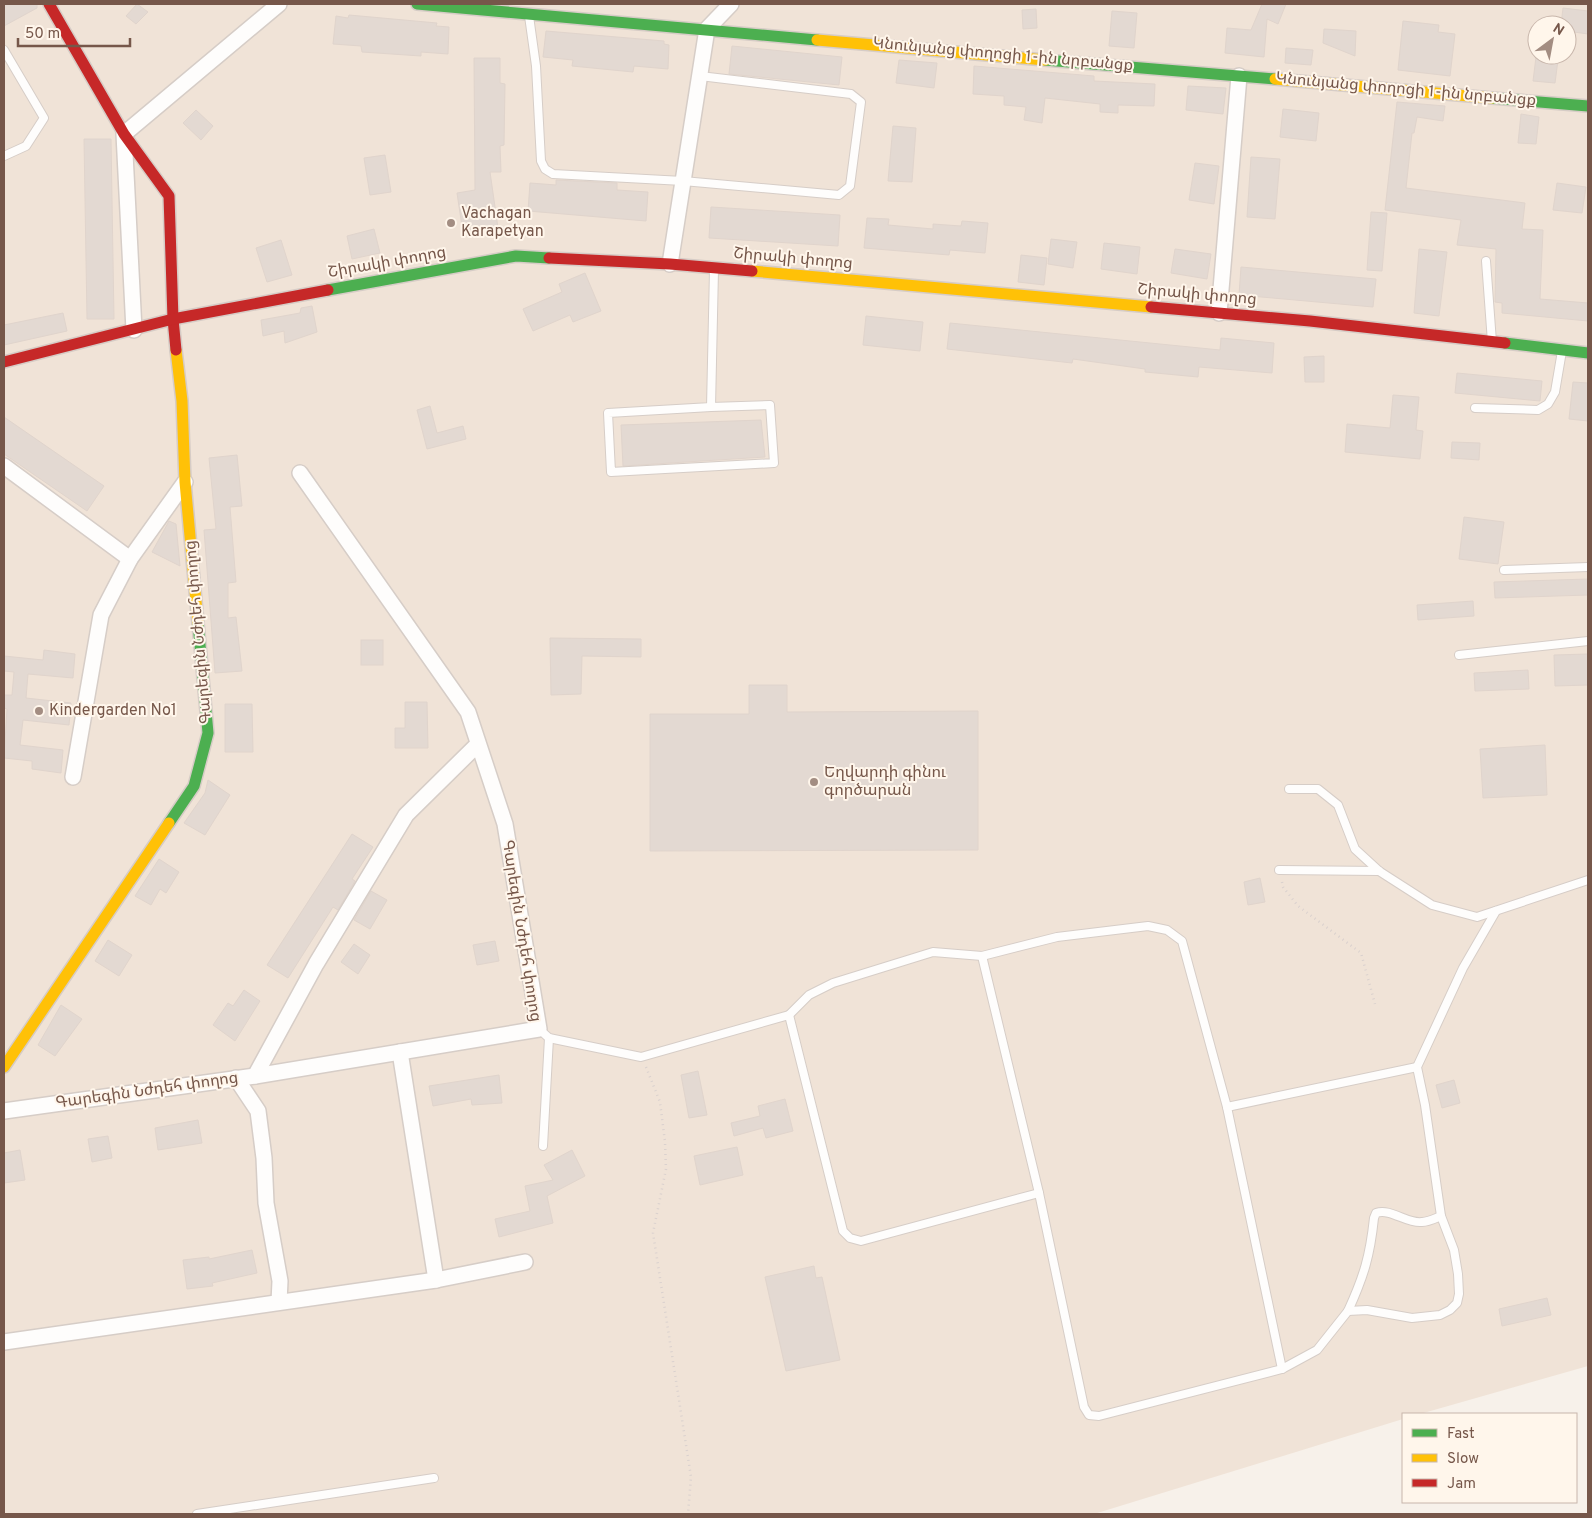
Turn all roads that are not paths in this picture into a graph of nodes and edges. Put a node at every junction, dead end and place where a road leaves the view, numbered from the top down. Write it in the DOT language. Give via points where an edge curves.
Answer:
graph roads {
  1 [pos="49,4"];
  2 [pos="279,4"];
  3 [pos="417,4"];
  4 [pos="730,4"];
  5 [pos="529,15"];
  6 [pos="707,29"];
  7 [pos="4,50"];
  8 [pos="700,76"];
  9 [pos="1239,76"];
  10 [pos="1588,106"];
  11 [pos="124,134"];
  12 [pos="4,156"];
  13 [pos="683,181"];
  14 [pos="1486,261"];
  15 [pos="670,264"];
  16 [pos="714,268"];
  17 [pos="1219,313"];
  18 [pos="173,318"];
  19 [pos="134,330"];
  20 [pos="1492,342"];
  21 [pos="1562,350"];
  22 [pos="1588,352"];
  23 [pos="4,362"];
  24 [pos="711,407"];
  25 [pos="1475,408"];
  26 [pos="4,466"];
  27 [pos="300,474"];
  28 [pos="185,482"];
  29 [pos="130,558"];
  30 [pos="1588,567"];
  31 [pos="1504,570"];
  32 [pos="1588,641"];
  33 [pos="1459,655"];
  34 [pos="478,744"];
  35 [pos="73,777"];
  36 [pos="1289,789"];
  37 [pos="1280,870"];
  38 [pos="1379,871"];
  39 [pos="1588,880"];
  40 [pos="1496,911"];
  41 [pos="982,956"];
  42 [pos="789,1015"];
  43 [pos="544,1034"];
  44 [pos="400,1052"];
  45 [pos="4,1067"];
  46 [pos="1417,1067"];
  47 [pos="255,1076"];
  48 [pos="236,1078"];
  49 [pos="1227,1108"];
  50 [pos="4,1111"];
  51 [pos="543,1146"];
  52 [pos="1039,1193"];
  53 [pos="1442,1216"];
  54 [pos="525,1262"];
  55 [pos="436,1280"];
  56 [pos="279,1302"];
  57 [pos="1348,1311"];
  58 [pos="4,1342"];
  59 [pos="1282,1369"];
  60 [pos="434,1478"];
  61 [pos="199,1514"];
  1 -- 11 [label="street, Գարեգին Նժդեհ փողոց"];
  2 -- 11 [label="street"];
  3 -- 5 [label="street, Կնունյանց փողոցի 1-ին նրբանցք"];
  4 -- 6 [label="street"];
  5 -- 6 [label="street, Կնունյանց փողոցի 1-ին նրբանցք"];
  5 -- 13 [label="lane" via="536,66 541,161 545,169 553,174"];
  6 -- 8 [label="street"];
  6 -- 9 [label="street, Կնունյանց փողոցի 1-ին նրբանցք"];
  7 -- 12 [label="lane" via="44,118 26,146"];
  8 -- 13 [label="street"];
  8 -- 13 [label="lane" via="851,94 861,102 850,186 840,195"];
  9 -- 10 [label="street, Կնունյանց փողոցի 1-ին նրբանցք"];
  9 -- 17 [label="street"];
  11 -- 18 [label="street, Գարեգին Նժդեհ փողոց" via="169,196"];
  11 -- 19 [label="street"];
  13 -- 15 [label="street"];
  14 -- 20 [label="lane"];
  15 -- 16 [label="street, Շիրակի փողոց"];
  15 -- 18 [label="street, Շիրակի փողոց" via="516,256"];
  16 -- 17 [label="street, Շիրակի փողոց"];
  16 -- 24 [label="lane"];
  17 -- 20 [label="street, Շիրակի փողոց"];
  18 -- 19 [label="street, Շիրակի փողոց"];
  18 -- 28 [label="street, Գարեգին Նժդեհ փողոց" via="182,401"];
  19 -- 23 [label="street, Շիրակի փողոց"];
  20 -- 21 [label="street, Շիրակի փողոց"];
  21 -- 22 [label="street, Շիրակի փողոց"];
  21 -- 25 [label="lane" via="1555,392 1548,404 1538,410"];
  24 -- 24 [label="lane" via="770,405 774,463 611,472 608,413"];
  26 -- 29 [label="street"];
  27 -- 34 [label="street, Գարեգին Նժդեհ փողոց" via="468,712"];
  28 -- 29 [label="street"];
  28 -- 45 [label="street, Գարեգին Նժդեհ փողոց" via="208,733 194,786"];
  29 -- 35 [label="street" via="101,615"];
  30 -- 31 [label="lane"];
  32 -- 33 [label="lane"];
  34 -- 43 [label="street, Գարեգին Նժդեհ փողոց" via="505,824"];
  34 -- 47 [label="street" via="406,815 316,964"];
  36 -- 38 [label="lane" via="1318,789 1338,805 1355,849"];
  37 -- 38 [label="lane"];
  38 -- 40 [label="lane" via="1432,905 1477,917"];
  39 -- 40 [label="lane"];
  40 -- 46 [label="lane" via="1463,968"];
  41 -- 42 [label="lane" via="932,952 833,983 809,995"];
  41 -- 49 [label="lane" via="1056,937 1148,926 1167,930 1182,941"];
  41 -- 52 [label="lane"];
  42 -- 43 [label="lane" via="642,1057"];
  42 -- 52 [label="lane" via="843,1231 850,1238 861,1241"];
  43 -- 44 [label="street, Գարեգին Նժդեհ փողոց"];
  43 -- 51 [label="lane"];
  44 -- 47 [label="street, Գարեգին Նժդեհ փողոց"];
  44 -- 55 [label="street"];
  46 -- 49 [label="lane"];
  46 -- 53 [label="lane"];
  47 -- 48 [label="street, Գարեգին Նժդեհ փողոց"];
  48 -- 50 [label="street, Գարեգին Նժդեհ փողոց"];
  48 -- 56 [label="street" via="258,1111 266,1203 280,1281"];
  49 -- 59 [label="lane"];
  52 -- 59 [label="lane" via="1084,1407 1089,1415 1099,1416"];
  53 -- 57 [label="lane" via="1423,1222 1383,1211 1376,1213 1371,1252"];
  53 -- 57 [label="lane" via="1454,1250 1459,1294 1457,1304 1440,1315 1412,1318 1374,1311"];
  54 -- 55 [label="street"];
  55 -- 56 [label="street"];
  56 -- 58 [label="street"];
  57 -- 59 [label="lane" via="1317,1350"];
  60 -- 61 [label="lane"];
}
